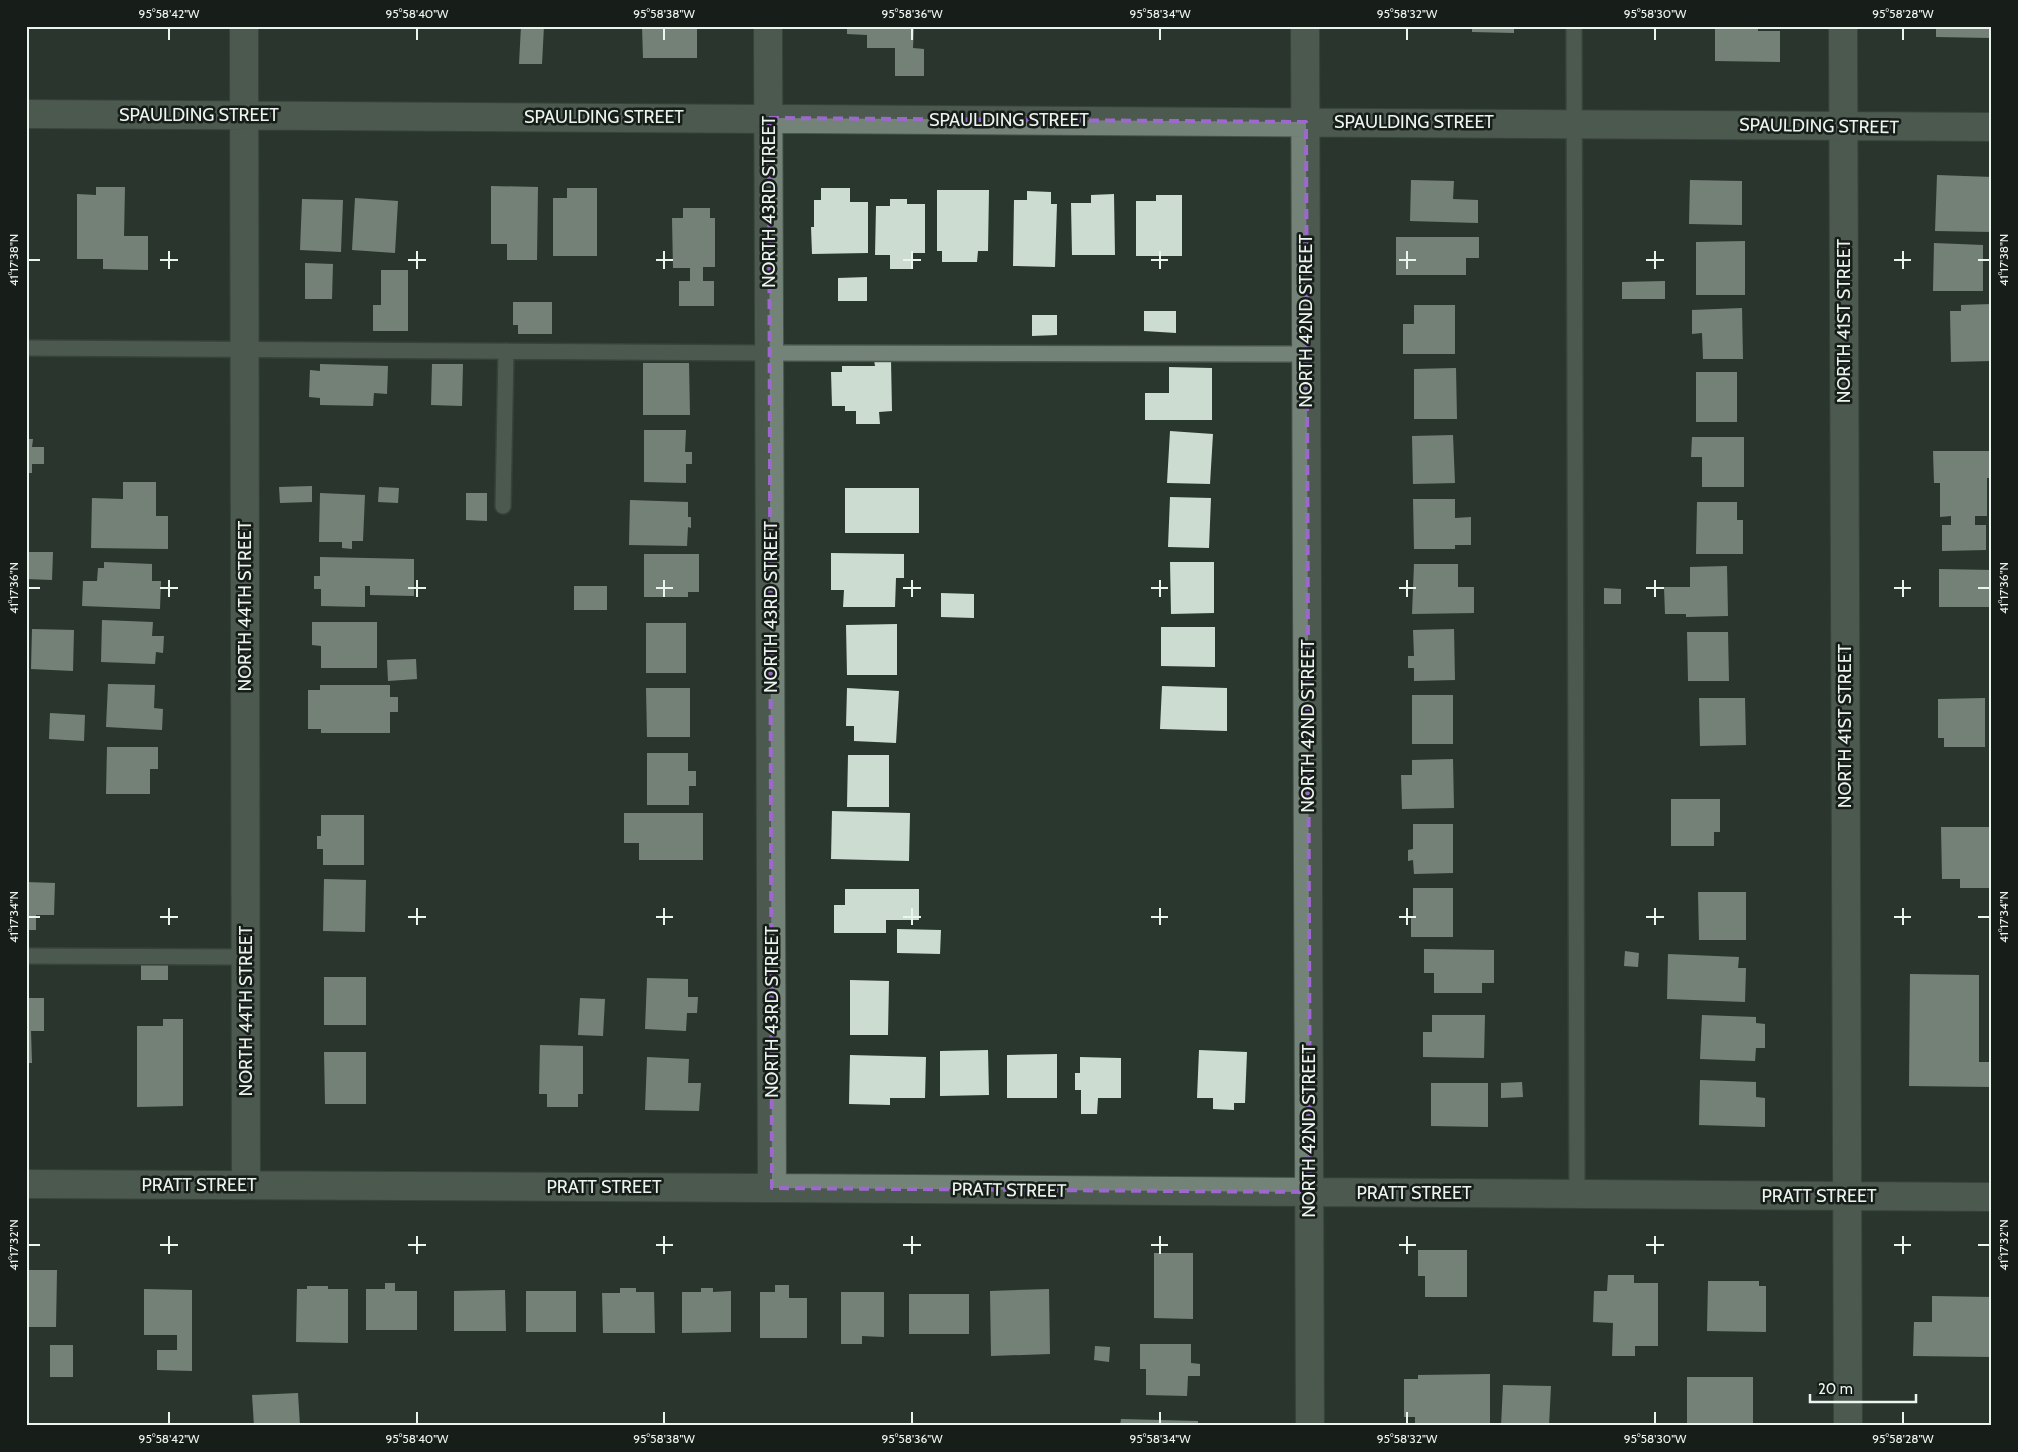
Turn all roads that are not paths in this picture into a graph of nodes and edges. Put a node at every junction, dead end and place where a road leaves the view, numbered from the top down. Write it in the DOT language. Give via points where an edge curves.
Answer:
graph roads {
  1 [pos="244,26"];
  2 [pos="768,26"];
  3 [pos="1305,26"];
  4 [pos="1574,26"];
  5 [pos="1842,26"];
  6 [pos="26,114"];
  7 [pos="244,116"];
  8 [pos="769,118"];
  9 [pos="1306,122"];
  10 [pos="1575,123"];
  11 [pos="1843,126"];
  12 [pos="1992,127"];
  13 [pos="26,348"];
  14 [pos="245,350"];
  15 [pos="506,352"];
  16 [pos="770,353"];
  17 [pos="1306,354"];
  18 [pos="503,506"];
  19 [pos="26,956"];
  20 [pos="246,957"];
  21 [pos="26,1184"];
  22 [pos="246,1185"];
  23 [pos="772,1188"];
  24 [pos="1310,1192"];
  25 [pos="1576,1194"];
  26 [pos="1846,1196"];
  27 [pos="1992,1197"];
  28 [pos="1310,1426"];
  29 [pos="1848,1426"];
  1 -- 7 [label="street, NORTH 44TH STREET"];
  2 -- 8 [label="street, NORTH 43RD STREET"];
  3 -- 9 [label="street, NORTH 42ND STREET"];
  4 -- 10 [label="lane"];
  5 -- 11 [label="street, NORTH 41ST STREET"];
  6 -- 7 [label="street, SPAULDING STREET"];
  7 -- 8 [label="street, SPAULDING STREET"];
  7 -- 14 [label="street, NORTH 44TH STREET"];
  8 -- 9 [label="street, SPAULDING STREET"];
  8 -- 16 [label="street, NORTH 43RD STREET"];
  9 -- 10 [label="street, SPAULDING STREET"];
  9 -- 17 [label="street, NORTH 42ND STREET"];
  10 -- 11 [label="street, SPAULDING STREET"];
  10 -- 25 [label="lane"];
  11 -- 12 [label="street, SPAULDING STREET"];
  11 -- 26 [label="street, NORTH 41ST STREET"];
  13 -- 14 [label="lane"];
  14 -- 15 [label="lane"];
  14 -- 20 [label="street, NORTH 44TH STREET"];
  15 -- 16 [label="lane"];
  15 -- 18 [label="lane"];
  16 -- 17 [label="lane"];
  16 -- 23 [label="street, NORTH 43RD STREET"];
  17 -- 24 [label="street, NORTH 42ND STREET"];
  19 -- 20 [label="lane"];
  20 -- 22 [label="street, NORTH 44TH STREET"];
  21 -- 22 [label="street, PRATT STREET"];
  22 -- 23 [label="street, PRATT STREET"];
  23 -- 24 [label="street, PRATT STREET"];
  24 -- 25 [label="street, PRATT STREET"];
  24 -- 28 [label="street, NORTH 42ND STREET"];
  25 -- 26 [label="street, PRATT STREET"];
  26 -- 27 [label="street, PRATT STREET"];
  26 -- 29 [label="street, NORTH 41ST STREET"];
}
